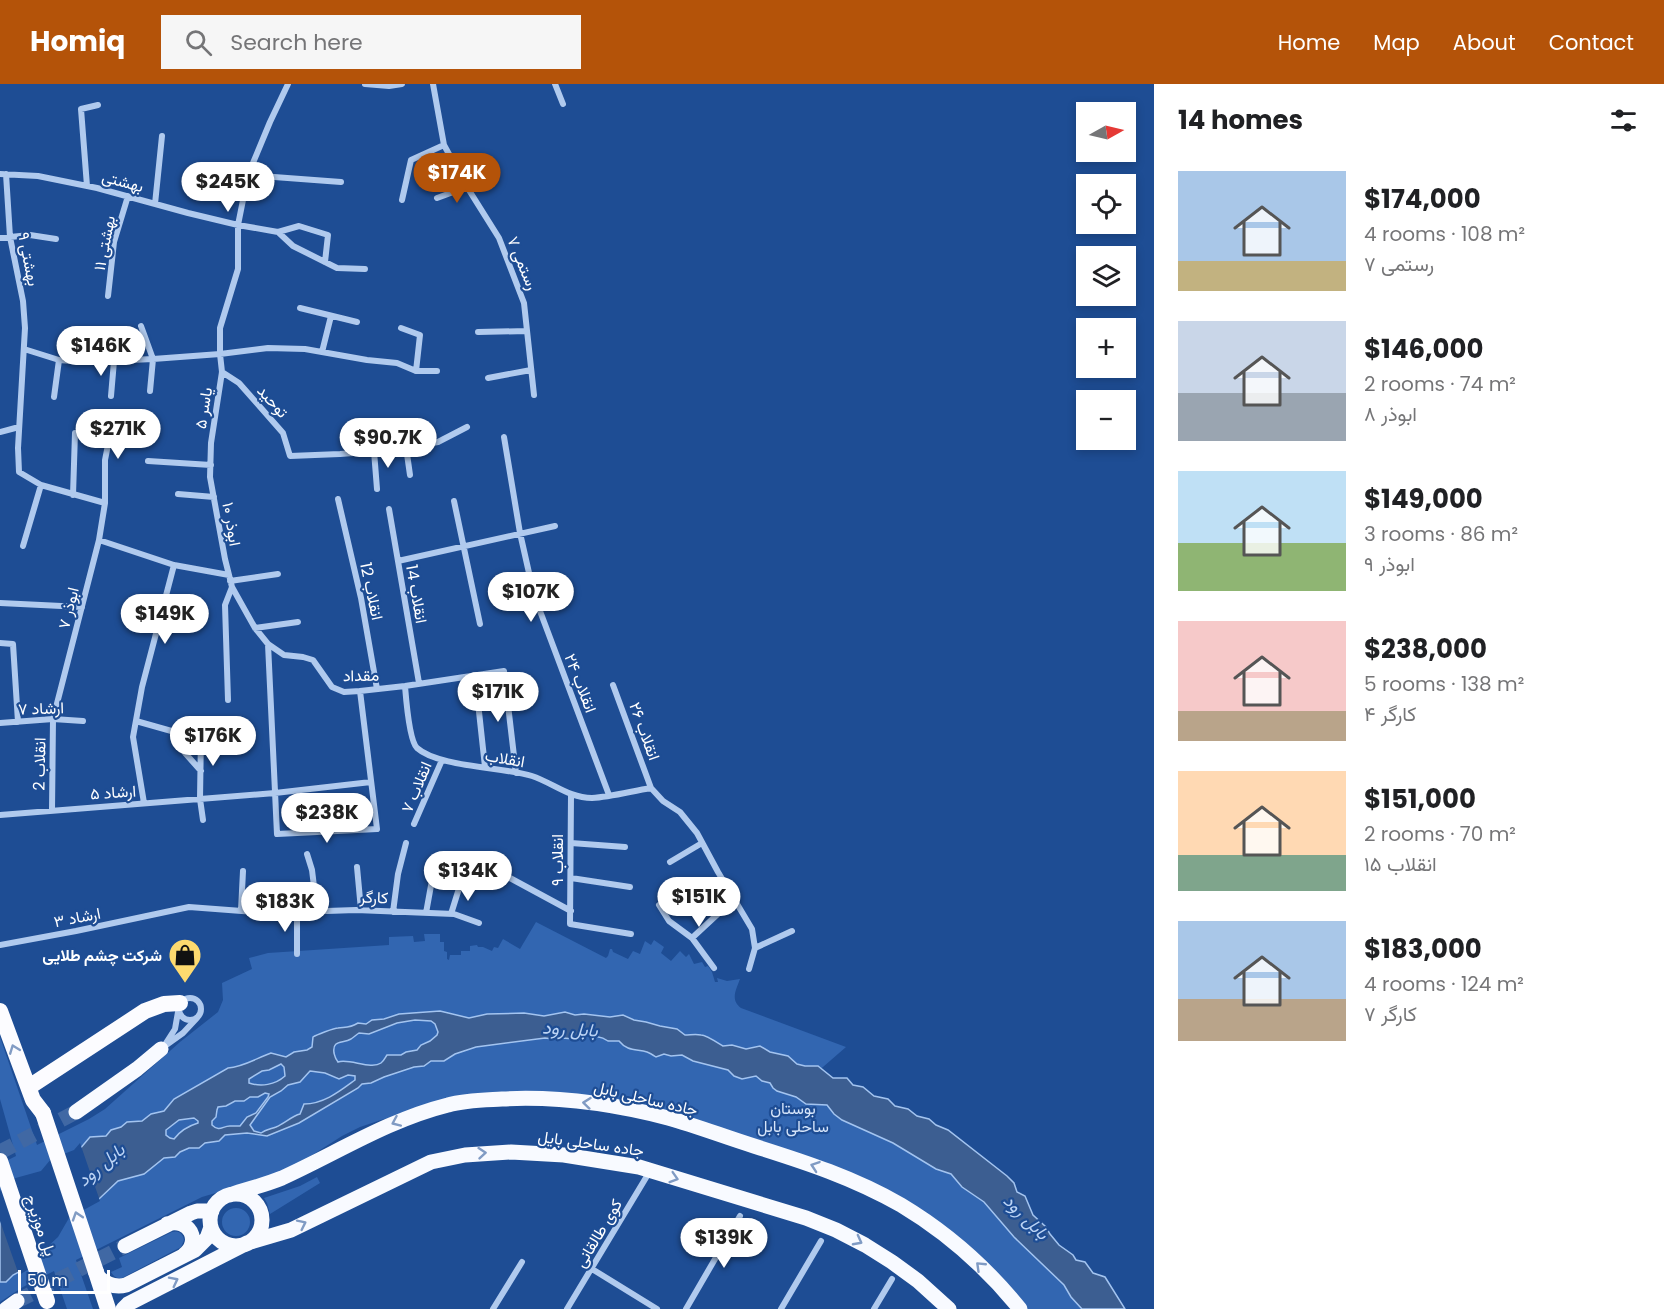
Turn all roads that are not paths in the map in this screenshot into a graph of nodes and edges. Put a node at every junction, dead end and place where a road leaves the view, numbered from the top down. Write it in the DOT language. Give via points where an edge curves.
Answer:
graph roads {
  1 [pos="288,84"];
  2 [pos="365,84"];
  3 [pos="402,84"];
  4 [pos="433,84"];
  5 [pos="555,84"];
  6 [pos="563,104"];
  7 [pos="98,105"];
  8 [pos="162,136"];
  9 [pos="444,146"];
  10 [pos="3,174"];
  11 [pos="248,175"];
  12 [pos="341,182"];
  13 [pos="87,186"];
  14 [pos="467,187"];
  15 [pos="128,196"];
  16 [pos="437,198"];
  17 [pos="402,200"];
  18 [pos="155,204"];
  19 [pos="238,225"];
  20 [pos="278,232"];
  21 [pos="10,237"];
  22 [pos="0,238"];
  23 [pos="56,239"];
  24 [pos="325,262"];
  25 [pos="365,269"];
  26 [pos="108,296"];
  27 [pos="300,308"];
  28 [pos="331,316"];
  29 [pos="357,322"];
  30 [pos="141,326"];
  31 [pos="401,328"];
  32 [pos="527,331"];
  33 [pos="478,332"];
  34 [pos="24,350"];
  35 [pos="322,352"];
  36 [pos="220,354"];
  37 [pos="153,359"];
  38 [pos="59,360"];
  39 [pos="114,361"];
  40 [pos="531,370"];
  41 [pos="416,371"];
  42 [pos="437,371"];
  43 [pos="222,372"];
  44 [pos="488,378"];
  45 [pos="150,391"];
  46 [pos="534,395"];
  47 [pos="111,396"];
  48 [pos="54,397"];
  49 [pos="116,414"];
  50 [pos="19,427"];
  51 [pos="467,427"];
  52 [pos="361,428"];
  53 [pos="0,432"];
  54 [pos="75,433"];
  55 [pos="504,438"];
  56 [pos="406,447"];
  57 [pos="374,451"];
  58 [pos="362,452"];
  59 [pos="148,461"];
  60 [pos="211,465"];
  61 [pos="410,475"];
  62 [pos="41,485"];
  63 [pos="377,489"];
  64 [pos="178,494"];
  65 [pos="73,495"];
  66 [pos="214,498"];
  67 [pos="338,499"];
  68 [pos="454,501"];
  69 [pos="105,503"];
  70 [pos="389,509"];
  71 [pos="555,526"];
  72 [pos="520,533"];
  73 [pos="99,540"];
  74 [pos="23,546"];
  75 [pos="464,546"];
  76 [pos="398,561"];
  77 [pos="174,565"];
  78 [pos="278,574"];
  79 [pos="230,581"];
  80 [pos="0,603"];
  81 [pos="82,607"];
  82 [pos="298,622"];
  83 [pos="480,624"];
  84 [pos="255,628"];
  85 [pos="0,643"];
  86 [pos="268,644"];
  87 [pos="419,684"];
  88 [pos="476,684"];
  89 [pos="614,685"];
  90 [pos="405,686"];
  91 [pos="377,689"];
  92 [pos="360,691"];
  93 [pos="228,699"];
  94 [pos="53,719"];
  95 [pos="83,721"];
  96 [pos="136,721"];
  97 [pos="18,722"];
  98 [pos="0,723"];
  99 [pos="201,734"];
  100 [pos="442,760"];
  101 [pos="485,768"];
  102 [pos="201,771"];
  103 [pos="516,772"];
  104 [pos="371,782"];
  105 [pos="651,788"];
  106 [pos="274,793"];
  107 [pos="572,795"];
  108 [pos="609,795"];
  109 [pos="200,799"];
  110 [pos="144,803"];
  111 [pos="52,810"];
  112 [pos="0,815"];
  113 [pos="203,820"];
  114 [pos="414,824"];
  115 [pos="406,843"];
  116 [pos="571,843"];
  117 [pos="702,843"];
  118 [pos="625,847"];
  119 [pos="307,854"];
  120 [pos="670,862"];
  121 [pos="357,867"];
  122 [pos="243,871"];
  123 [pos="571,878"];
  124 [pos="510,879"];
  125 [pos="432,880"];
  126 [pos="461,882"];
  127 [pos="630,887"];
  128 [pos="734,899"];
  129 [pos="659,905"];
  130 [pos="361,910"];
  131 [pos="241,911"];
  132 [pos="316,911"];
  133 [pos="571,911"];
  134 [pos="297,912"];
  135 [pos="393,912"];
  136 [pos="426,913"];
  137 [pos="159,914"];
  138 [pos="451,914"];
  139 [pos="479,923"];
  140 [pos="792,931"];
  141 [pos="631,934"];
  142 [pos="692,938"];
  143 [pos="0,945"];
  144 [pos="755,948"];
  145 [pos="297,954"];
  146 [pos="714,968"];
  147 [pos="749,969"];
  148 [pos="179,1006"];
  149 [pos="0,1011"];
  150 [pos="198,1016"];
  151 [pos="161,1049"];
  152 [pos="35,1100"];
  153 [pos="76,1112"];
  154 [pos="0,1161"];
  155 [pos="651,1170"];
  156 [pos="230,1195"];
  157 [pos="212,1211"];
  158 [pos="740,1216"];
  159 [pos="168,1224"];
  160 [pos="211,1227"];
  161 [pos="821,1241"];
  162 [pos="247,1243"];
  163 [pos="125,1246"];
  164 [pos="184,1256"];
  165 [pos="522,1262"];
  166 [pos="592,1269"];
  167 [pos="97,1274"];
  168 [pos="892,1279"];
  169 [pos="49,1305"];
  170 [pos="108,1309"];
  171 [pos="123,1309"];
  172 [pos="493,1309"];
  173 [pos="567,1309"];
  174 [pos="657,1309"];
  175 [pos="686,1309"];
  176 [pos="781,1309"];
  177 [pos="874,1309"];
  178 [pos="949,1309"];
  179 [pos="1020,1309"];
  1 -- 11 [label="street, یاسر ۵"];
  2 -- 3 [label="street"];
  4 -- 9 [label="street, رستمی ۷"];
  5 -- 6 [label="street"];
  7 -- 13 [label="street" via="81,110"];
  8 -- 18 [label="street"];
  9 -- 14 [label="street, رستمی ۷"];
  9 -- 17 [label="street" via="411,160"];
  10 -- 13 [label="street, بهشتی"];
  10 -- 21 [label="street, بهشتی ۹"];
  11 -- 12 [label="street"];
  11 -- 19 [label="street, یاسر ۵"];
  13 -- 15 [label="street, بهشتی"];
  14 -- 16 [label="street"];
  14 -- 32 [label="street, رستمی ۷" via="499,238 524,303"];
  15 -- 18 [label="street, بهشتی"];
  15 -- 26 [label="street, بهشتی ۱۱" via="114,242"];
  18 -- 19 [label="street, بهشتی"];
  19 -- 20 [label="street, بهشتی"];
  19 -- 36 [label="street, یاسر ۵" via="238,268 220,328"];
  20 -- 24 [label="street" via="293,246"];
  20 -- 24 [label="street" via="299,226 328,235"];
  21 -- 22 [label="street"];
  21 -- 23 [label="street"];
  21 -- 34 [label="street, بهشتی ۹" via="23,301"];
  24 -- 25 [label="street" via="337,268"];
  27 -- 28 [label="street"];
  28 -- 29 [label="street"];
  28 -- 35 [label="street"];
  30 -- 37 [label="street"];
  31 -- 41 [label="street" via="420,335"];
  32 -- 33 [label="street"];
  32 -- 40 [label="street, رستمی ۷"];
  34 -- 38 [label="street"];
  34 -- 50 [label="street, بهشتی ۹"];
  35 -- 36 [label="street" via="268,348"];
  35 -- 41 [label="street" via="397,363"];
  36 -- 37 [label="street"];
  36 -- 43 [label="street, یاسر ۵"];
  37 -- 39 [label="street"];
  37 -- 45 [label="street"];
  38 -- 39 [label="street"];
  38 -- 48 [label="street"];
  39 -- 47 [label="street"];
  40 -- 44 [label="street"];
  40 -- 46 [label="street, رستمی ۷"];
  41 -- 42 [label="street"];
  43 -- 58 [label="street, توحید" via="239,383 283,433 290,456"];
  43 -- 60 [label="street, یاسر ۵"];
  49 -- 69 [label="street, ابوذر ۷" via="105,460"];
  50 -- 53 [label="street"];
  50 -- 62 [label="street, بهشتی ۹" via="19,472"];
  51 -- 56 [label="street, توحید" via="438,442"];
  52 -- 58 [label="street"];
  54 -- 65 [label="street"];
  55 -- 72 [label="street, انقلاب ۲۴"];
  56 -- 57 [label="street, توحید"];
  56 -- 61 [label="street"];
  57 -- 58 [label="street, توحید"];
  57 -- 63 [label="street"];
  59 -- 60 [label="street"];
  60 -- 66 [label="street, ابوذر ۱۰"];
  62 -- 65 [label="street"];
  62 -- 74 [label="street"];
  64 -- 66 [label="street"];
  65 -- 69 [label="street"];
  66 -- 79 [label="street, ابوذر ۱۰"];
  67 -- 91 [label="street, انقلاب 12"];
  68 -- 75 [label="street"];
  69 -- 73 [label="street, ابوذر ۷"];
  70 -- 76 [label="street, انقلاب 14"];
  71 -- 72 [label="street"];
  72 -- 75 [label="street"];
  72 -- 108 [label="street, انقلاب ۲۴" via="534,595"];
  73 -- 77 [label="street"];
  73 -- 81 [label="street, ابوذر ۷"];
  75 -- 76 [label="street"];
  75 -- 83 [label="street"];
  76 -- 87 [label="street, انقلاب 14"];
  77 -- 79 [label="street"];
  77 -- 96 [label="street"];
  78 -- 79 [label="street"];
  79 -- 84 [label="street, مقداد"];
  79 -- 93 [label="street" via="225,605"];
  80 -- 81 [label="street"];
  81 -- 94 [label="street, ابوذر ۷"];
  82 -- 84 [label="street"];
  84 -- 86 [label="street, مقداد"];
  85 -- 97 [label="street" via="13,644"];
  86 -- 92 [label="street, مقداد" via="284,655 313,660 332,687 344,692"];
  86 -- 106 [label="street"];
  87 -- 90 [label="street, مقداد"];
  87 -- 103 [label="street, مقداد" via="504,671"];
  88 -- 101 [label="street"];
  89 -- 105 [label="street, انقلاب ۲۶"];
  90 -- 91 [label="street, مقداد"];
  90 -- 100 [label="street, انقلاب" via="415,747"];
  91 -- 92 [label="street, مقداد"];
  92 -- 104 [label="street"];
  94 -- 95 [label="street, ارشاد ۷"];
  94 -- 97 [label="street, ارشاد ۷"];
  94 -- 111 [label="street, انقلاب 2"];
  96 -- 102 [label="street" via="175,732 185,753"];
  96 -- 110 [label="street" via="133,737"];
  97 -- 98 [label="street, ارشاد ۷"];
  99 -- 102 [label="street"];
  100 -- 101 [label="street, انقلاب"];
  100 -- 114 [label="street, انقلاب ۷"];
  101 -- 103 [label="street, انقلاب"];
  102 -- 109 [label="street"];
  103 -- 107 [label="street, انقلاب"];
  104 -- 106 [label="street, ارشاد ۵"];
  104 -- 106 [label="street" via="377,830 277,834"];
  105 -- 108 [label="street, انقلاب"];
  105 -- 117 [label="street" via="680,812"];
  106 -- 109 [label="street, ارشاد ۵"];
  107 -- 108 [label="street, انقلاب"];
  107 -- 116 [label="street, انقلاب ۹"];
  109 -- 110 [label="street, ارشاد ۵"];
  109 -- 113 [label="street"];
  110 -- 111 [label="street, ارشاد ۵"];
  111 -- 112 [label="street, ارشاد ۵"];
  115 -- 135 [label="street"];
  116 -- 118 [label="street"];
  116 -- 123 [label="street, انقلاب ۹"];
  117 -- 120 [label="street"];
  117 -- 128 [label="street"];
  119 -- 132 [label="street"];
  121 -- 130 [label="street"];
  122 -- 131 [label="street"];
  123 -- 127 [label="street"];
  123 -- 133 [label="street, انقلاب ۹"];
  124 -- 133 [label="street"];
  125 -- 136 [label="street"];
  126 -- 138 [label="street"];
  128 -- 142 [label="street"];
  128 -- 144 [label="street" via="752,929"];
  129 -- 142 [label="street" via="669,921"];
  130 -- 132 [label="street, کارگر"];
  130 -- 135 [label="street, کارگر"];
  131 -- 134 [label="street, کارگر"];
  131 -- 137 [label="street, کارگر" via="189,907"];
  132 -- 134 [label="street, کارگر"];
  133 -- 141 [label="street, انقلاب ۹" via="570,924"];
  134 -- 145 [label="street"];
  135 -- 136 [label="street, کارگر"];
  136 -- 138 [label="street, کارگر"];
  137 -- 143 [label="street, ارشاد ۳"];
  138 -- 139 [label="street, کارگر"];
  140 -- 144 [label="street"];
  142 -- 146 [label="street"];
  144 -- 147 [label="street"];
  148 -- 150 [label="street" via="183,1018 194,1020"];
  148 -- 150 [label="street" via="188,998 196,1000 201,1011"];
  148 -- 151 [label="street" via="175,1029"];
  148 -- 152 [label="highway" via="164,1004 145,1011"];
  152 -- 149 [label="highway, one-way"];
  150 -- 151 [label="street"];
  151 -- 153 [label="main road"];
  167 -- 152 [label="highway, one-way, bridge"];
  154 -- 169 [label="highway, پل موزیرج, bridge"];
  162 -- 155 [label="main road, جاده ساحلی بایل, one-way" via="286,1232 416,1168 448,1157 540,1153"];
  155 -- 166 [label="street, کوی طالقانی"];
  155 -- 178 [label="main road, جاده ساحلی بایل, one-way" via="836,1230 892,1262"];
  156 -- 157 [label="main road" via="219,1200"];
  156 -- 162 [label="main road" via="248,1197 260,1210 260,1228"];
  179 -- 156 [label="main road, جاده ساحلی بابل, one-way" via="992,1277 949,1239 902,1206 862,1185 819,1167 669,1119 596,1104 518,1098 448,1105 404,1118 283,1177"];
  157 -- 159 [label="main road" via="197,1211"];
  157 -- 160 [label="main road"];
  158 -- 175 [label="street"];
  159 -- 163 [label="main road"];
  159 -- 164 [label="main road" via="178,1222 191,1232 191,1247"];
  160 -- 162 [label="main road" via="226,1244"];
  160 -- 164 [label="main road" via="203,1242"];
  161 -- 176 [label="street"];
  171 -- 162 [label="main road, one-way"];
  164 -- 167 [label="main road" via="121,1286 109,1284"];
  165 -- 172 [label="street"];
  166 -- 173 [label="street, کوی طالقانی"];
  166 -- 174 [label="street"];
  167 -- 170 [label="highway"];
  168 -- 177 [label="street"];
}
